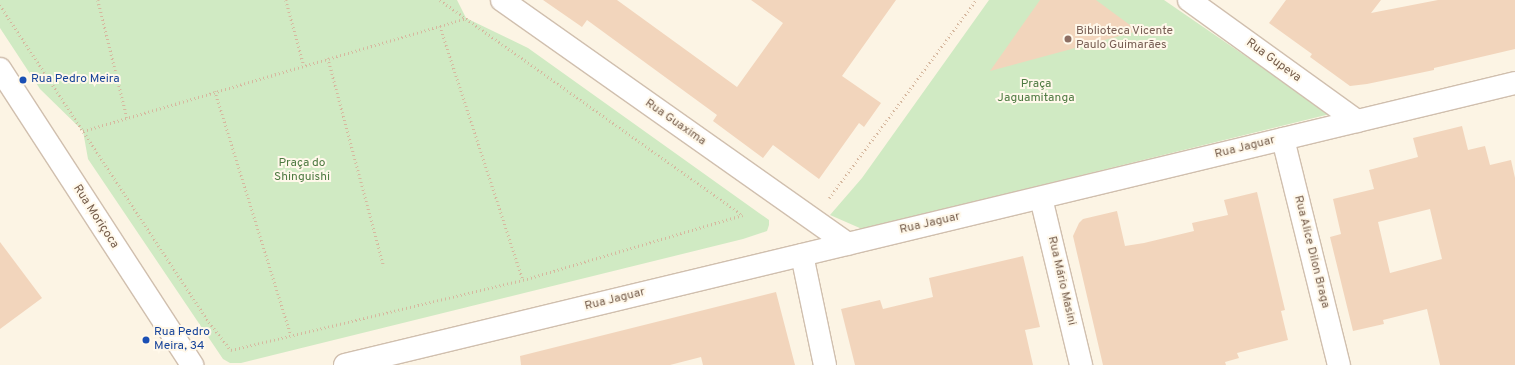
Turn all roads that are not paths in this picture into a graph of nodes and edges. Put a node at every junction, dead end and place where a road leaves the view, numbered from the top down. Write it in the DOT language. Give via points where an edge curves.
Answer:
graph roads {
  1 [pos="502,0"];
  2 [pos="1189,0"];
  3 [pos="0,69"];
  4 [pos="1515,83"];
  5 [pos="1357,121"];
  6 [pos="1283,139"];
  7 [pos="1041,198"];
  8 [pos="848,244"];
  9 [pos="802,255"];
  10 [pos="192,365"];
  11 [pos="345,365"];
  12 [pos="825,365"];
  13 [pos="1081,365"];
  14 [pos="1339,365"];
  1 -- 8 [label="street, Rua Guaxima"];
  2 -- 5 [label="street, Rua Gupeva"];
  3 -- 10 [label="street, Rua Moriçoca"];
  4 -- 5 [label="street, Rua Jaguar"];
  5 -- 6 [label="street, Rua Jaguar"];
  6 -- 7 [label="street, Rua Jaguar"];
  6 -- 14 [label="street, Rua Alice Dilon Braga"];
  7 -- 8 [label="street, Rua Jaguar"];
  7 -- 13 [label="street, Rua Mário Masini"];
  8 -- 9 [label="street, Rua Jaguar"];
  9 -- 11 [label="street, Rua Jaguar"];
  9 -- 12 [label="street"];
}
